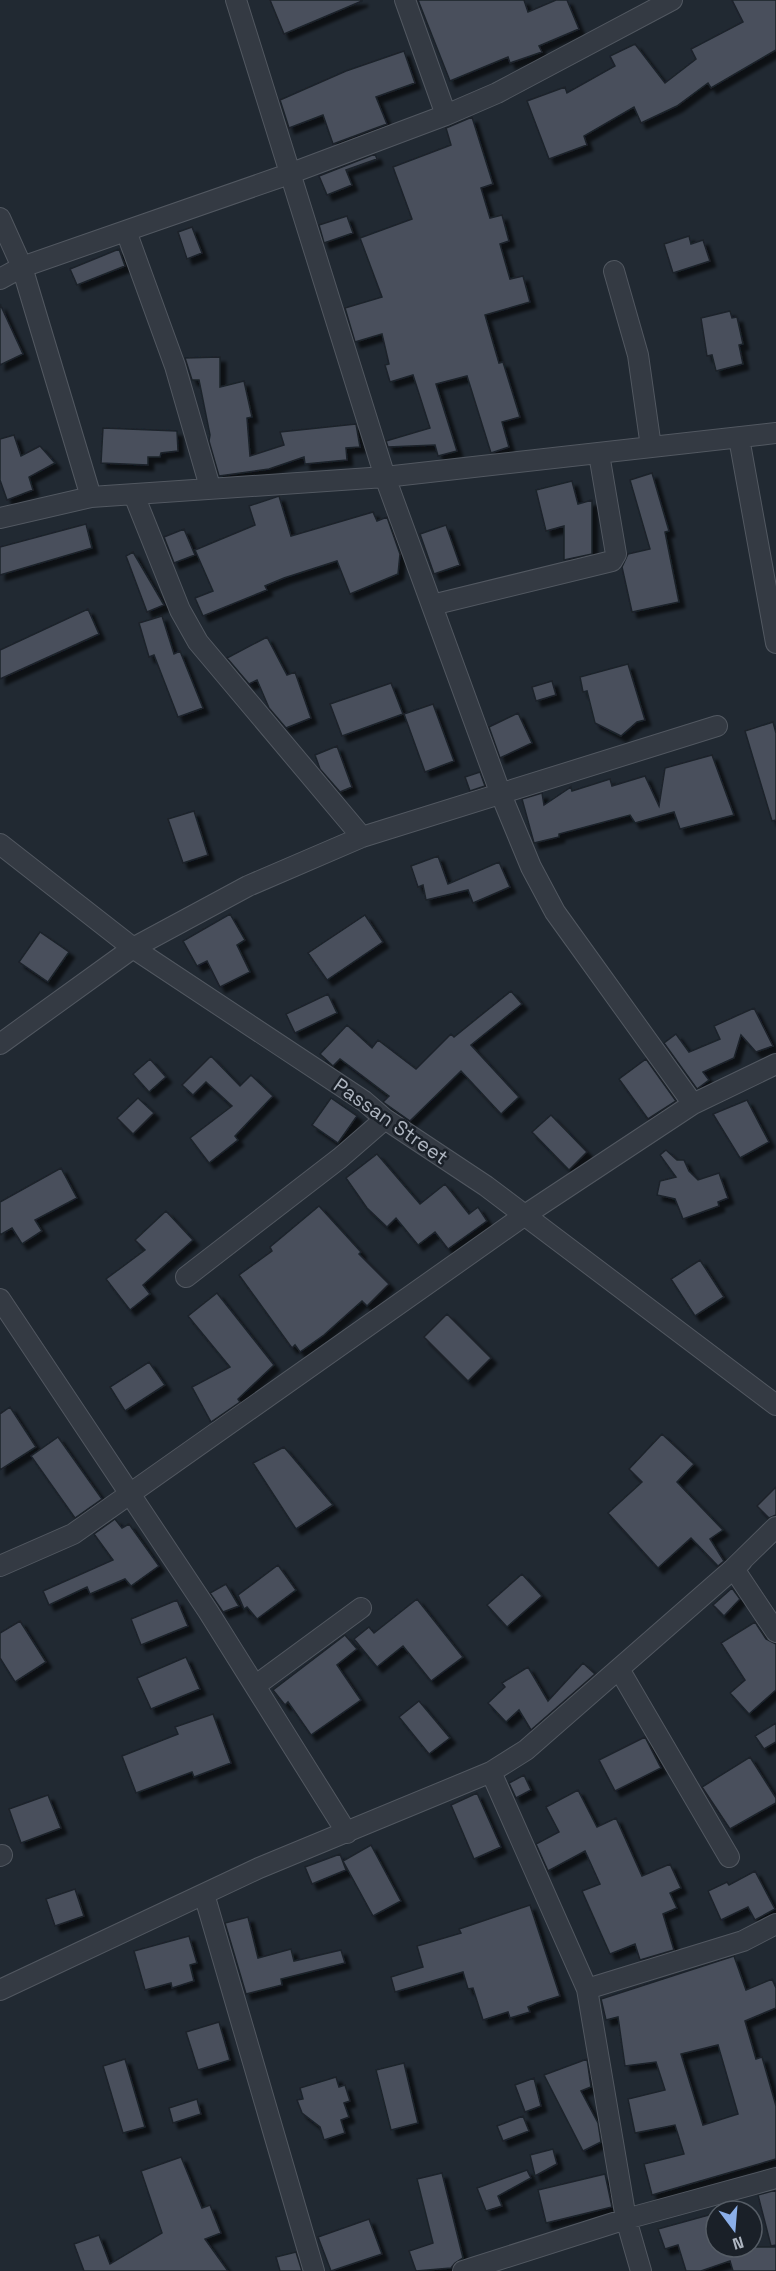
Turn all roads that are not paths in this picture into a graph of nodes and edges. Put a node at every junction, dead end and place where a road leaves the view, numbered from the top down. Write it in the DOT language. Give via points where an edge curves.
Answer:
graph roads {
  1 [pos="236,0"];
  2 [pos="405,0"];
  3 [pos="672,0"];
  4 [pos="447,115"];
  5 [pos="290,174"];
  6 [pos="0,218"];
  7 [pos="126,231"];
  8 [pos="22,267"];
  9 [pos="614,271"];
  10 [pos="0,279"];
  11 [pos="776,433"];
  12 [pos="739,438"];
  13 [pos="651,447"];
  14 [pos="599,454"];
  15 [pos="386,477"];
  16 [pos="210,487"];
  17 [pos="134,495"];
  18 [pos="91,497"];
  19 [pos="0,518"];
  20 [pos="432,605"];
  21 [pos="776,643"];
  22 [pos="717,726"];
  23 [pos="500,792"];
  24 [pos="362,837"];
  25 [pos="0,844"];
  26 [pos="133,948"];
  27 [pos="0,1044"];
  28 [pos="776,1064"];
  29 [pos="693,1104"];
  30 [pos="386,1119"];
  31 [pos="525,1215"];
  32 [pos="186,1277"];
  33 [pos="0,1299"];
  34 [pos="776,1405"];
  35 [pos="130,1495"];
  36 [pos="776,1527"];
  37 [pos="0,1566"];
  38 [pos="361,1608"];
  39 [pos="776,1632"];
  40 [pos="619,1669"];
  41 [pos="255,1686"];
  42 [pos="491,1772"];
  43 [pos="347,1833"];
  44 [pos="729,1857"];
  45 [pos="204,1894"];
  46 [pos="776,1924"];
  47 [pos="586,1989"];
  48 [pos="0,1990"];
  49 [pos="776,2178"];
  50 [pos="626,2219"];
  51 [pos="314,2271"];
  52 [pos="463,2271"];
  53 [pos="641,2271"];
  1 -- 5 [label="street"];
  2 -- 4 [label="street"];
  3 -- 4 [label="street" via="497,93"];
  4 -- 5 [label="street"];
  5 -- 7 [label="street"];
  5 -- 15 [label="street"];
  6 -- 8 [label="street"];
  7 -- 8 [label="street"];
  7 -- 16 [label="street" via="175,366"];
  8 -- 10 [label="street"];
  8 -- 18 [label="street"];
  9 -- 13 [label="street" via="638,355"];
  11 -- 12 [label="street"];
  12 -- 13 [label="street"];
  12 -- 21 [label="street"];
  13 -- 14 [label="street"];
  14 -- 15 [label="street"];
  14 -- 20 [label="street" via="616,554 612,561"];
  15 -- 16 [label="street"];
  15 -- 20 [label="street"];
  16 -- 17 [label="street"];
  17 -- 18 [label="street"];
  17 -- 24 [label="street" via="180,610 198,642"];
  18 -- 19 [label="street"];
  20 -- 23 [label="street"];
  22 -- 23 [label="street"];
  23 -- 24 [label="street"];
  23 -- 29 [label="street" via="531,867 555,912"];
  24 -- 26 [label="street" via="248,886"];
  25 -- 26 [label="street, Passan Street"];
  26 -- 27 [label="street"];
  26 -- 30 [label="street, Passan Street"];
  28 -- 29 [label="street"];
  29 -- 31 [label="street"];
  30 -- 31 [label="street, Passan Street"];
  30 -- 32 [label="street"];
  31 -- 34 [label="street, Passan Street"];
  31 -- 35 [label="street"];
  33 -- 35 [label="street"];
  35 -- 37 [label="street" via="73,1533"];
  35 -- 41 [label="street"];
  36 -- 39 [label="street" via="734,1569"];
  36 -- 40 [label="street"];
  38 -- 41 [label="street"];
  40 -- 42 [label="street" via="526,1750"];
  40 -- 44 [label="street"];
  41 -- 43 [label="street"];
  42 -- 43 [label="street"];
  42 -- 47 [label="street"];
  43 -- 45 [label="street"];
  45 -- 48 [label="street"];
  45 -- 51 [label="street"];
  46 -- 47 [label="street" via="732,1945"];
  47 -- 50 [label="street"];
  49 -- 50 [label="street"];
  50 -- 52 [label="street"];
  50 -- 53 [label="street"];
}
